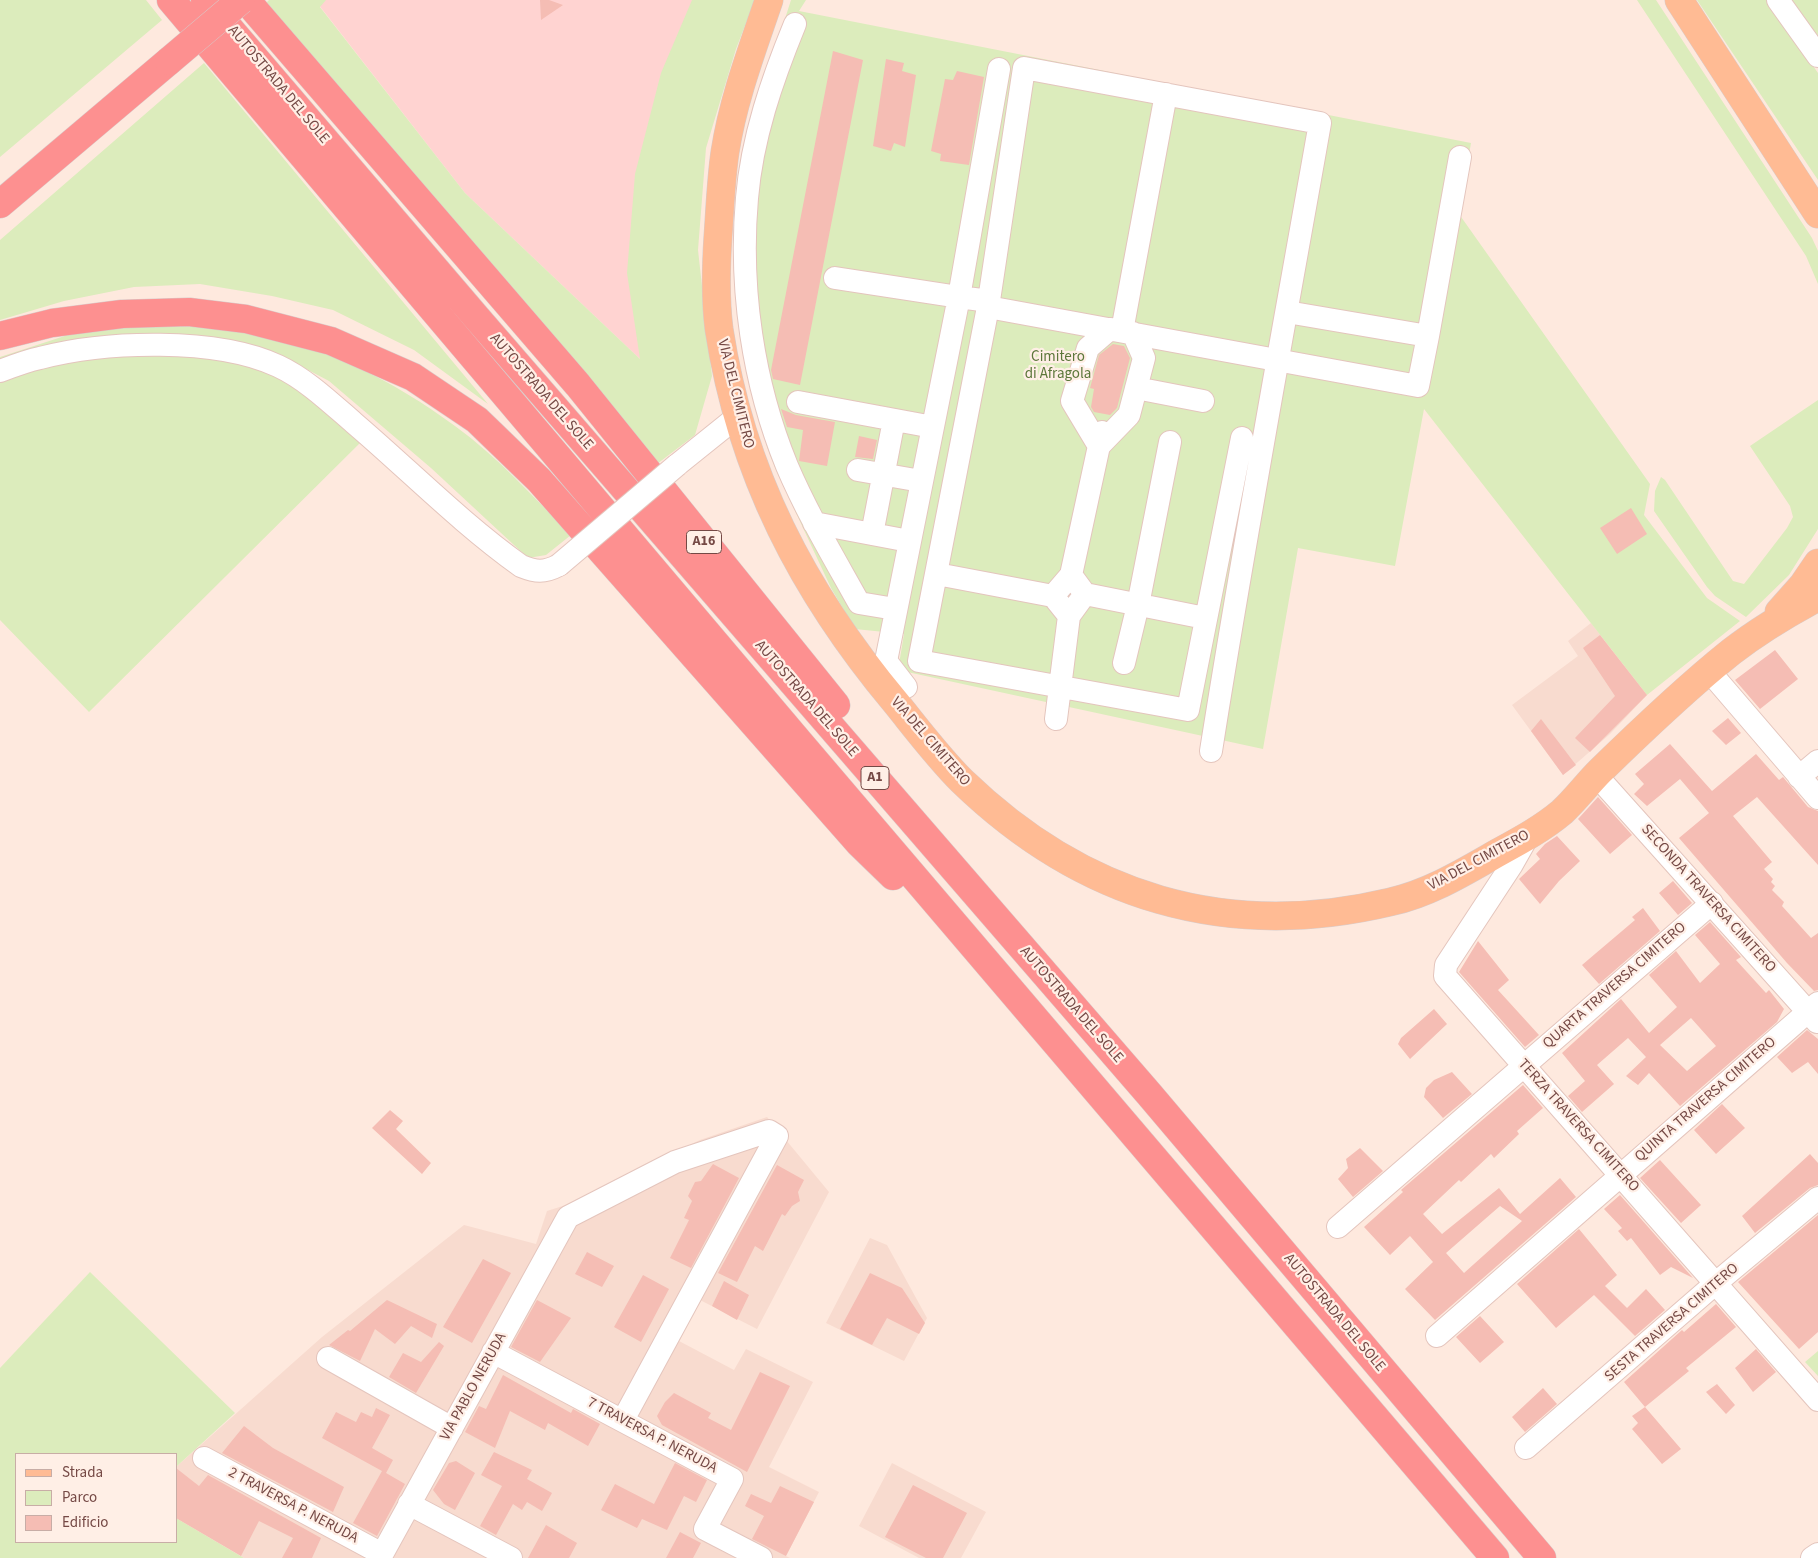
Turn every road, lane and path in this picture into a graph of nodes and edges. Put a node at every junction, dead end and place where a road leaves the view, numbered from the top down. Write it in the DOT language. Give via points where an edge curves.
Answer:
graph roads {
  1 [pos="171,0"];
  2 [pos="205,0"];
  3 [pos="216,0"];
  4 [pos="241,0"];
  5 [pos="246,0"];
  6 [pos="770,0"];
  7 [pos="1679,0"];
  8 [pos="1778,0"];
  9 [pos="795,24"];
  10 [pos="164,54"];
  11 [pos="1818,56"];
  12 [pos="999,69"];
  13 [pos="1166,94"];
  14 [pos="1460,157"];
  15 [pos="0,183"];
  16 [pos="0,204"];
  17 [pos="1818,214"];
  18 [pos="835,278"];
  19 [pos="959,297"];
  20 [pos="988,304"];
  21 [pos="1287,312"];
  22 [pos="1122,331"];
  23 [pos="0,336"];
  24 [pos="1428,336"];
  25 [pos="1278,360"];
  26 [pos="0,371"];
  27 [pos="1136,388"];
  28 [pos="1203,401"];
  29 [pos="798,402"];
  30 [pos="738,416"];
  31 [pos="894,420"];
  32 [pos="1104,421"];
  33 [pos="933,427"];
  34 [pos="1242,438"];
  35 [pos="1170,442"];
  36 [pos="1099,446"];
  37 [pos="858,470"];
  38 [pos="884,474"];
  39 [pos="921,481"];
  40 [pos="814,523"];
  41 [pos="872,534"];
  42 [pos="909,542"];
  43 [pos="1818,563"];
  44 [pos="937,574"];
  45 [pos="1071,575"];
  46 [pos="1085,594"];
  47 [pos="1053,596"];
  48 [pos="1818,597"];
  49 [pos="1138,605"];
  50 [pos="895,609"];
  51 [pos="1069,616"];
  52 [pos="1205,618"];
  53 [pos="1763,630"];
  54 [pos="1124,663"];
  55 [pos="1709,671"];
  56 [pos="1060,686"];
  57 [pos="906,687"];
  58 [pos="1056,718"];
  59 [pos="1211,751"];
  60 [pos="1818,761"];
  61 [pos="1596,775"];
  62 [pos="1799,776"];
  63 [pos="1818,798"];
  64 [pos="1528,836"];
  65 [pos="1712,903"];
  66 [pos="1018,998"];
  67 [pos="1815,1012"];
  68 [pos="1523,1065"];
  69 [pos="1149,1094"];
  70 [pos="1621,1174"];
  71 [pos="1818,1198"];
  72 [pos="1338,1227"];
  73 [pos="1716,1283"];
  74 [pos="1438,1336"];
  75 [pos="493,1352"];
  76 [pos="328,1358"];
  77 [pos="1818,1400"];
  78 [pos="623,1420"];
  79 [pos="452,1428"];
  80 [pos="1526,1448"];
  81 [pos="204,1458"];
  82 [pos="409,1504"];
  83 [pos="1818,1554"];
  84 [pos="381,1556"];
  85 [pos="511,1558"];
  86 [pos="761,1558"];
  87 [pos="1495,1558"];
  88 [pos="1542,1558"];
  89 [pos="1812,1558"];
  1 -- 66 [label="highway, AUTOSTRADA DEL SOLE / A1"];
  2 -- 69 [label="highway, AUTOSTRADA DEL SOLE / A1"];
  3 -- 10 [label="highway"];
  4 -- 10 [label="highway, bridge"];
  5 -- 69 [label="highway, A16" via="578,385"];
  6 -- 30 [label="main road, VIA DEL CIMITERO" via="739,89 725,151 716,270 719,327"];
  7 -- 17 [label="main road"];
  8 -- 11 [label="street"];
  9 -- 40 [label="street" via="774,74 747,198 746,291 754,359 770,419"];
  10 -- 15 [label="highway"];
  10 -- 16 [label="highway"];
  12 -- 19 [label="street"];
  13 -- 20 [label="street" via="1024,68"];
  13 -- 21 [label="street" via="1320,123"];
  13 -- 22 [label="street"];
  14 -- 24 [label="street"];
  18 -- 19 [label="street"];
  19 -- 20 [label="street"];
  19 -- 33 [label="street"];
  20 -- 22 [label="street"];
  20 -- 44 [label="street"];
  21 -- 24 [label="street"];
  21 -- 25 [label="street"];
  22 -- 25 [label="street"];
  22 -- 27 [label="street" via="1144,358"];
  22 -- 36 [label="street" via="1088,348 1072,401"];
  23 -- 66 [label="highway" via="52,323 122,314 190,312 246,319 331,342 413,377 477,420 539,480 859,843"];
  24 -- 25 [label="street" via="1418,386"];
  25 -- 59 [label="street"];
  26 -- 30 [label="street, bridge" via="40,358 138,345 183,346 262,359 280,367 334,406 521,566 536,572 559,565"];
  27 -- 28 [label="street"];
  27 -- 36 [label="street" via="1129,415"];
  29 -- 31 [label="street"];
  30 -- 64 [label="main road, VIA DEL CIMITERO" via="764,494 786,543 810,587 877,680 959,778 1034,841 1086,872 1175,905 1228,914 1288,917 1337,914 1396,901 1442,885"];
  31 -- 33 [label="street"];
  31 -- 38 [label="street"];
  32 -- 36 [label="street"];
  33 -- 39 [label="street"];
  34 -- 52 [label="street"];
  35 -- 49 [label="street"];
  36 -- 45 [label="street"];
  37 -- 38 [label="street"];
  38 -- 39 [label="street"];
  38 -- 41 [label="street"];
  39 -- 42 [label="street"];
  40 -- 41 [label="street"];
  40 -- 50 [label="street" via="859,603"];
  41 -- 42 [label="street"];
  42 -- 50 [label="street"];
  43 -- 53 [label="main road"];
  44 -- 47 [label="street"];
  44 -- 56 [label="street" via="919,661"];
  45 -- 46 [label="street"];
  45 -- 47 [label="street"];
  46 -- 49 [label="street"];
  46 -- 51 [label="street"];
  47 -- 51 [label="street"];
  48 -- 53 [label="main road, VIA DEL CIMITERO"];
  49 -- 52 [label="street"];
  49 -- 54 [label="street"];
  50 -- 57 [label="street" via="886,661"];
  51 -- 56 [label="street"];
  52 -- 56 [label="street" via="1188,710"];
  53 -- 55 [label="main road, VIA DEL CIMITERO"];
  55 -- 61 [label="main road, VIA DEL CIMITERO"];
  55 -- 62 [label="street"];
  56 -- 58 [label="street"];
  60 -- 62 [label="street"];
  61 -- 64 [label="main road, VIA DEL CIMITERO" via="1557,816"];
  61 -- 65 [label="street, SECONDA TRAVERSA CIMITERO"];
  62 -- 63 [label="street"];
  64 -- 68 [label="street, TERZA TRAVERSA CIMITERO" via="1446,965 1445,976"];
  65 -- 67 [label="street, SECONDA TRAVERSA CIMITERO"];
  65 -- 68 [label="street, QUARTA TRAVERSA CIMITERO"];
  66 -- 87 [label="highway, AUTOSTRADA DEL SOLE / A1"];
  67 -- 70 [label="street, QUINTA TRAVERSA CIMITERO"];
  68 -- 70 [label="street, TERZA TRAVERSA CIMITERO"];
  68 -- 72 [label="street, QUARTA TRAVERSA CIMITERO"];
  69 -- 88 [label="highway, AUTOSTRADA DEL SOLE / A1"];
  70 -- 73 [label="street, TERZA TRAVERSA CIMITERO"];
  70 -- 74 [label="street, QUINTA TRAVERSA CIMITERO"];
  71 -- 73 [label="street, SESTA TRAVERSA CIMITERO"];
  73 -- 77 [label="street, TERZA TRAVERSA CIMITERO"];
  73 -- 80 [label="street, SESTA TRAVERSA CIMITERO"];
  75 -- 78 [label="street, 7 TRAVERSA P. NERUDA"];
  75 -- 78 [label="street, VIA PABLO NERUDA" via="568,1217 675,1162 769,1131 777,1136"];
  75 -- 79 [label="street, VIA PABLO NERUDA"];
  76 -- 79 [label="street"];
  78 -- 86 [label="street, 7 TRAVERSA P. NERUDA" via="732,1479 705,1529"];
  79 -- 82 [label="street, VIA PABLO NERUDA"];
  81 -- 84 [label="street, 2 TRAVERSA P. NERUDA"];
  82 -- 84 [label="street, VIA PABLO NERUDA"];
  82 -- 85 [label="street"];
  83 -- 89 [label="street"];
}
